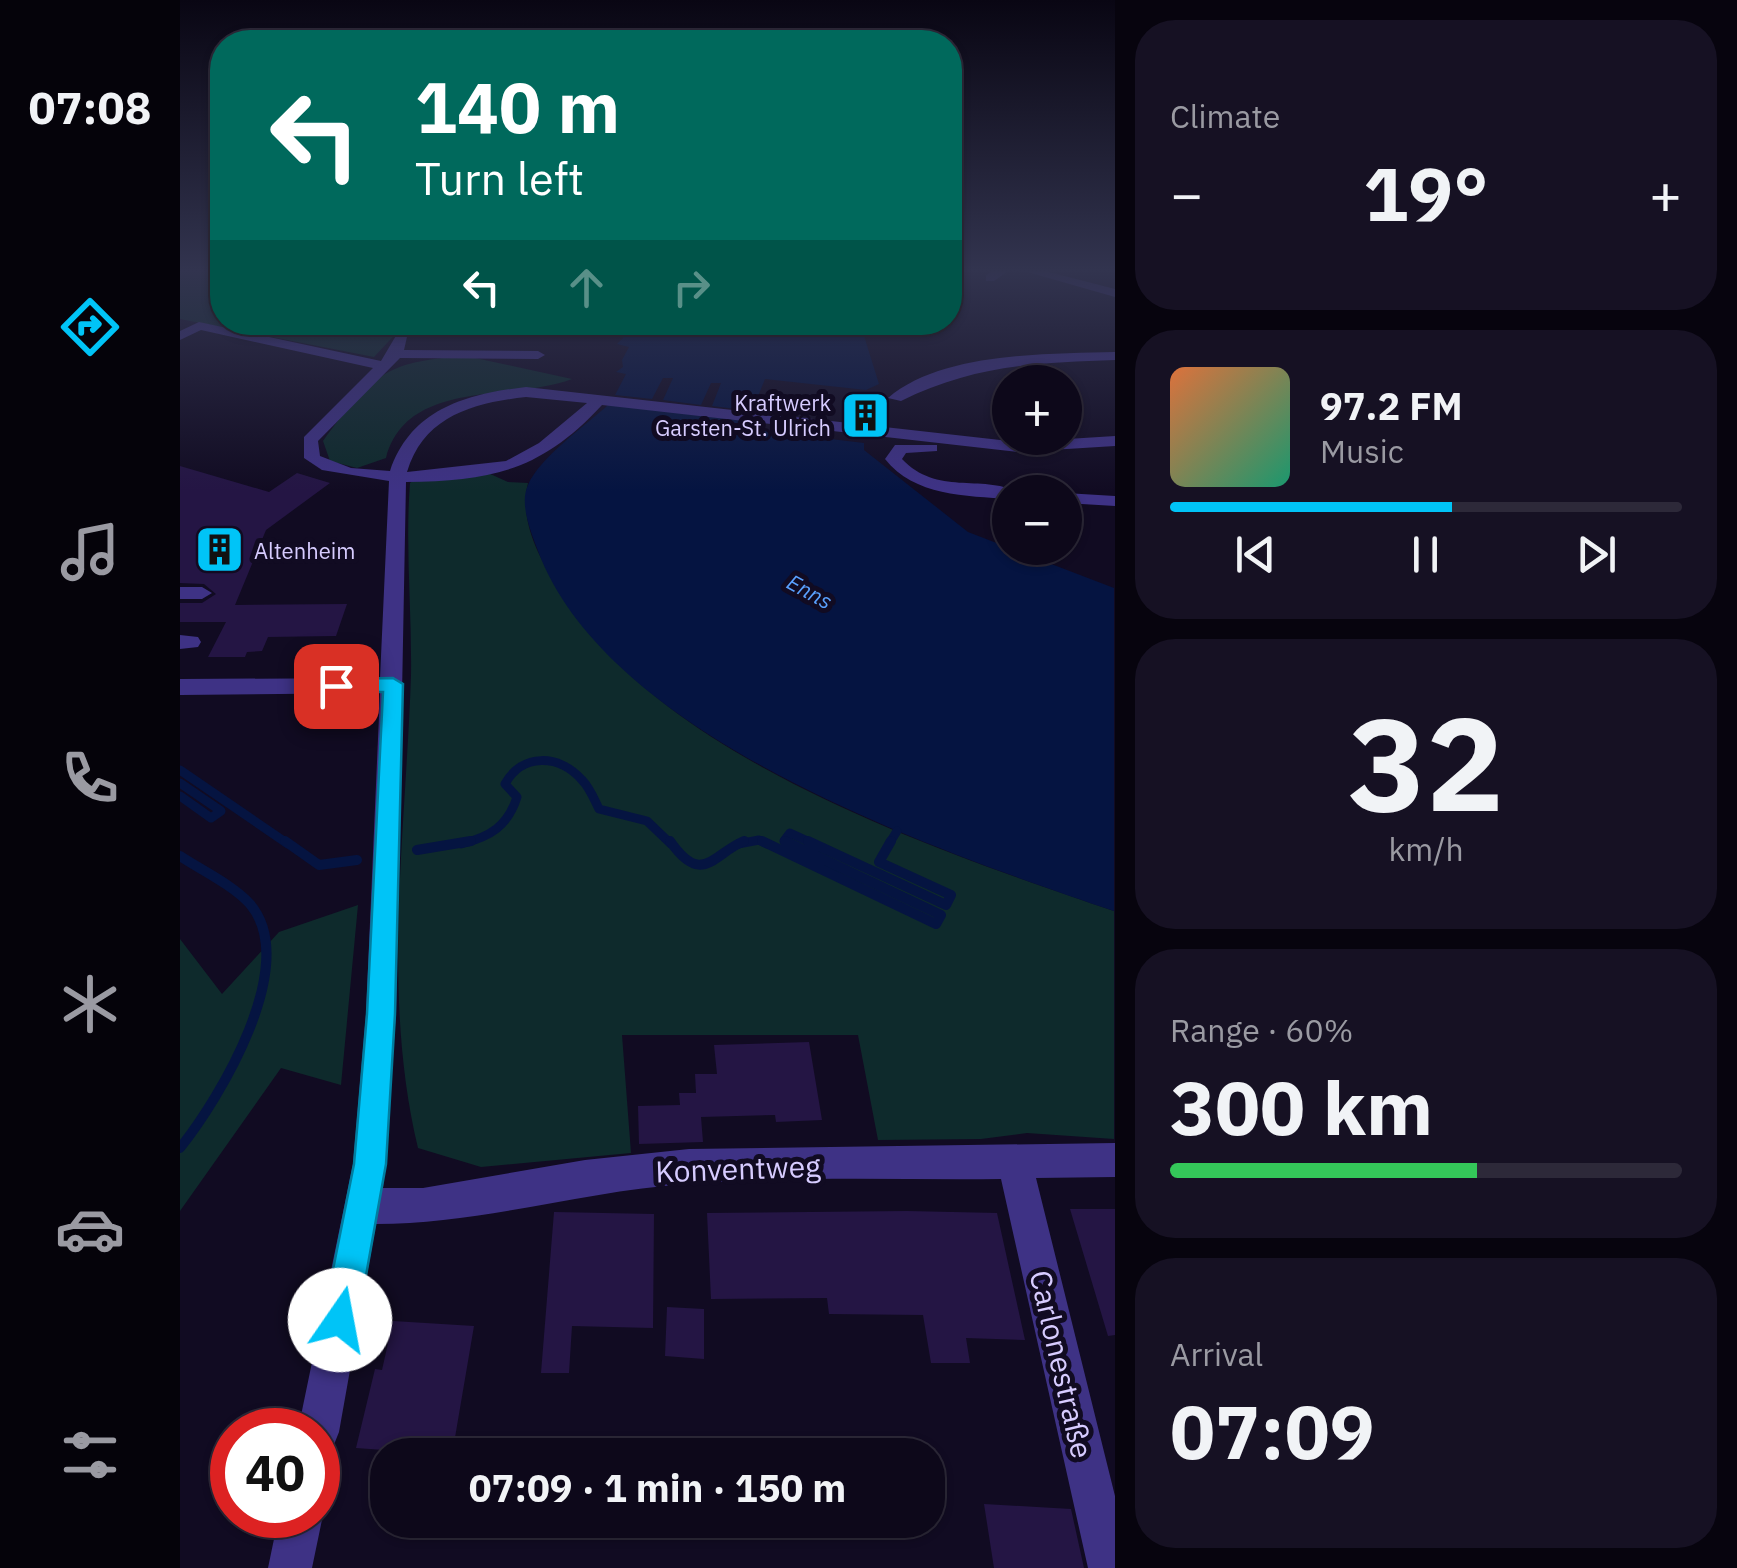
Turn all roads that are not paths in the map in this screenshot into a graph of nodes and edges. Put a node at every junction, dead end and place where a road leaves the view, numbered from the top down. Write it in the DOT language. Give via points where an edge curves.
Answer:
graph roads {
  1 [pos="283,344"];
  2 [pos="398,344"];
  3 [pos="396,354"];
  4 [pos="538,355"];
  5 [pos="1114,356"];
  6 [pos="382,366"];
  7 [pos="896,398"];
  8 [pos="594,405"];
  9 [pos="1114,441"];
  10 [pos="1082,443"];
  11 [pos="992,444"];
  12 [pos="992,452"];
  13 [pos="398,474"];
  14 [pos="992,491"];
  15 [pos="1082,499"];
  16 [pos="1114,502"];
  17 [pos="180,593"];
  18 [pos="202,593"];
  19 [pos="393,684"];
  20 [pos="180,687"];
  21 [pos="1114,1160"];
  22 [pos="1014,1161"];
  23 [pos="364,1206"];
  24 [pos="323,1408"];
  25 [pos="296,1538"];
  26 [pos="290,1568"];
  27 [pos="1110,1568"];
  1 -- 6 [label="street"];
  2 -- 3 [label="street"];
  3 -- 4 [label="street"];
  3 -- 6 [label="street"];
  5 -- 7 [label="street" via="985,362 938,375"];
  6 -- 13 [label="street" via="318,429 309,449 330,470"];
  8 -- 13 [label="street" via="514,464"];
  9 -- 10 [label="street"];
  11 -- 13 [label="street" via="556,393 498,394 436,416 410,439"];
  12 -- 14 [label="street" via="912,447 893,458 909,476"];
  13 -- 19 [label="street"];
  15 -- 16 [label="street"];
  17 -- 18 [label="street"];
  19 -- 20 [label="street"];
  19 -- 23 [label="street" via="381,1014"];
  21 -- 22 [label="street, Konventweg"];
  22 -- 23 [label="street, Konventweg" via="688,1166 423,1206"];
  22 -- 27 [label="street, Carlonestraße"];
  23 -- 24 [label="street"];
  25 -- 26 [label="street"];
}
